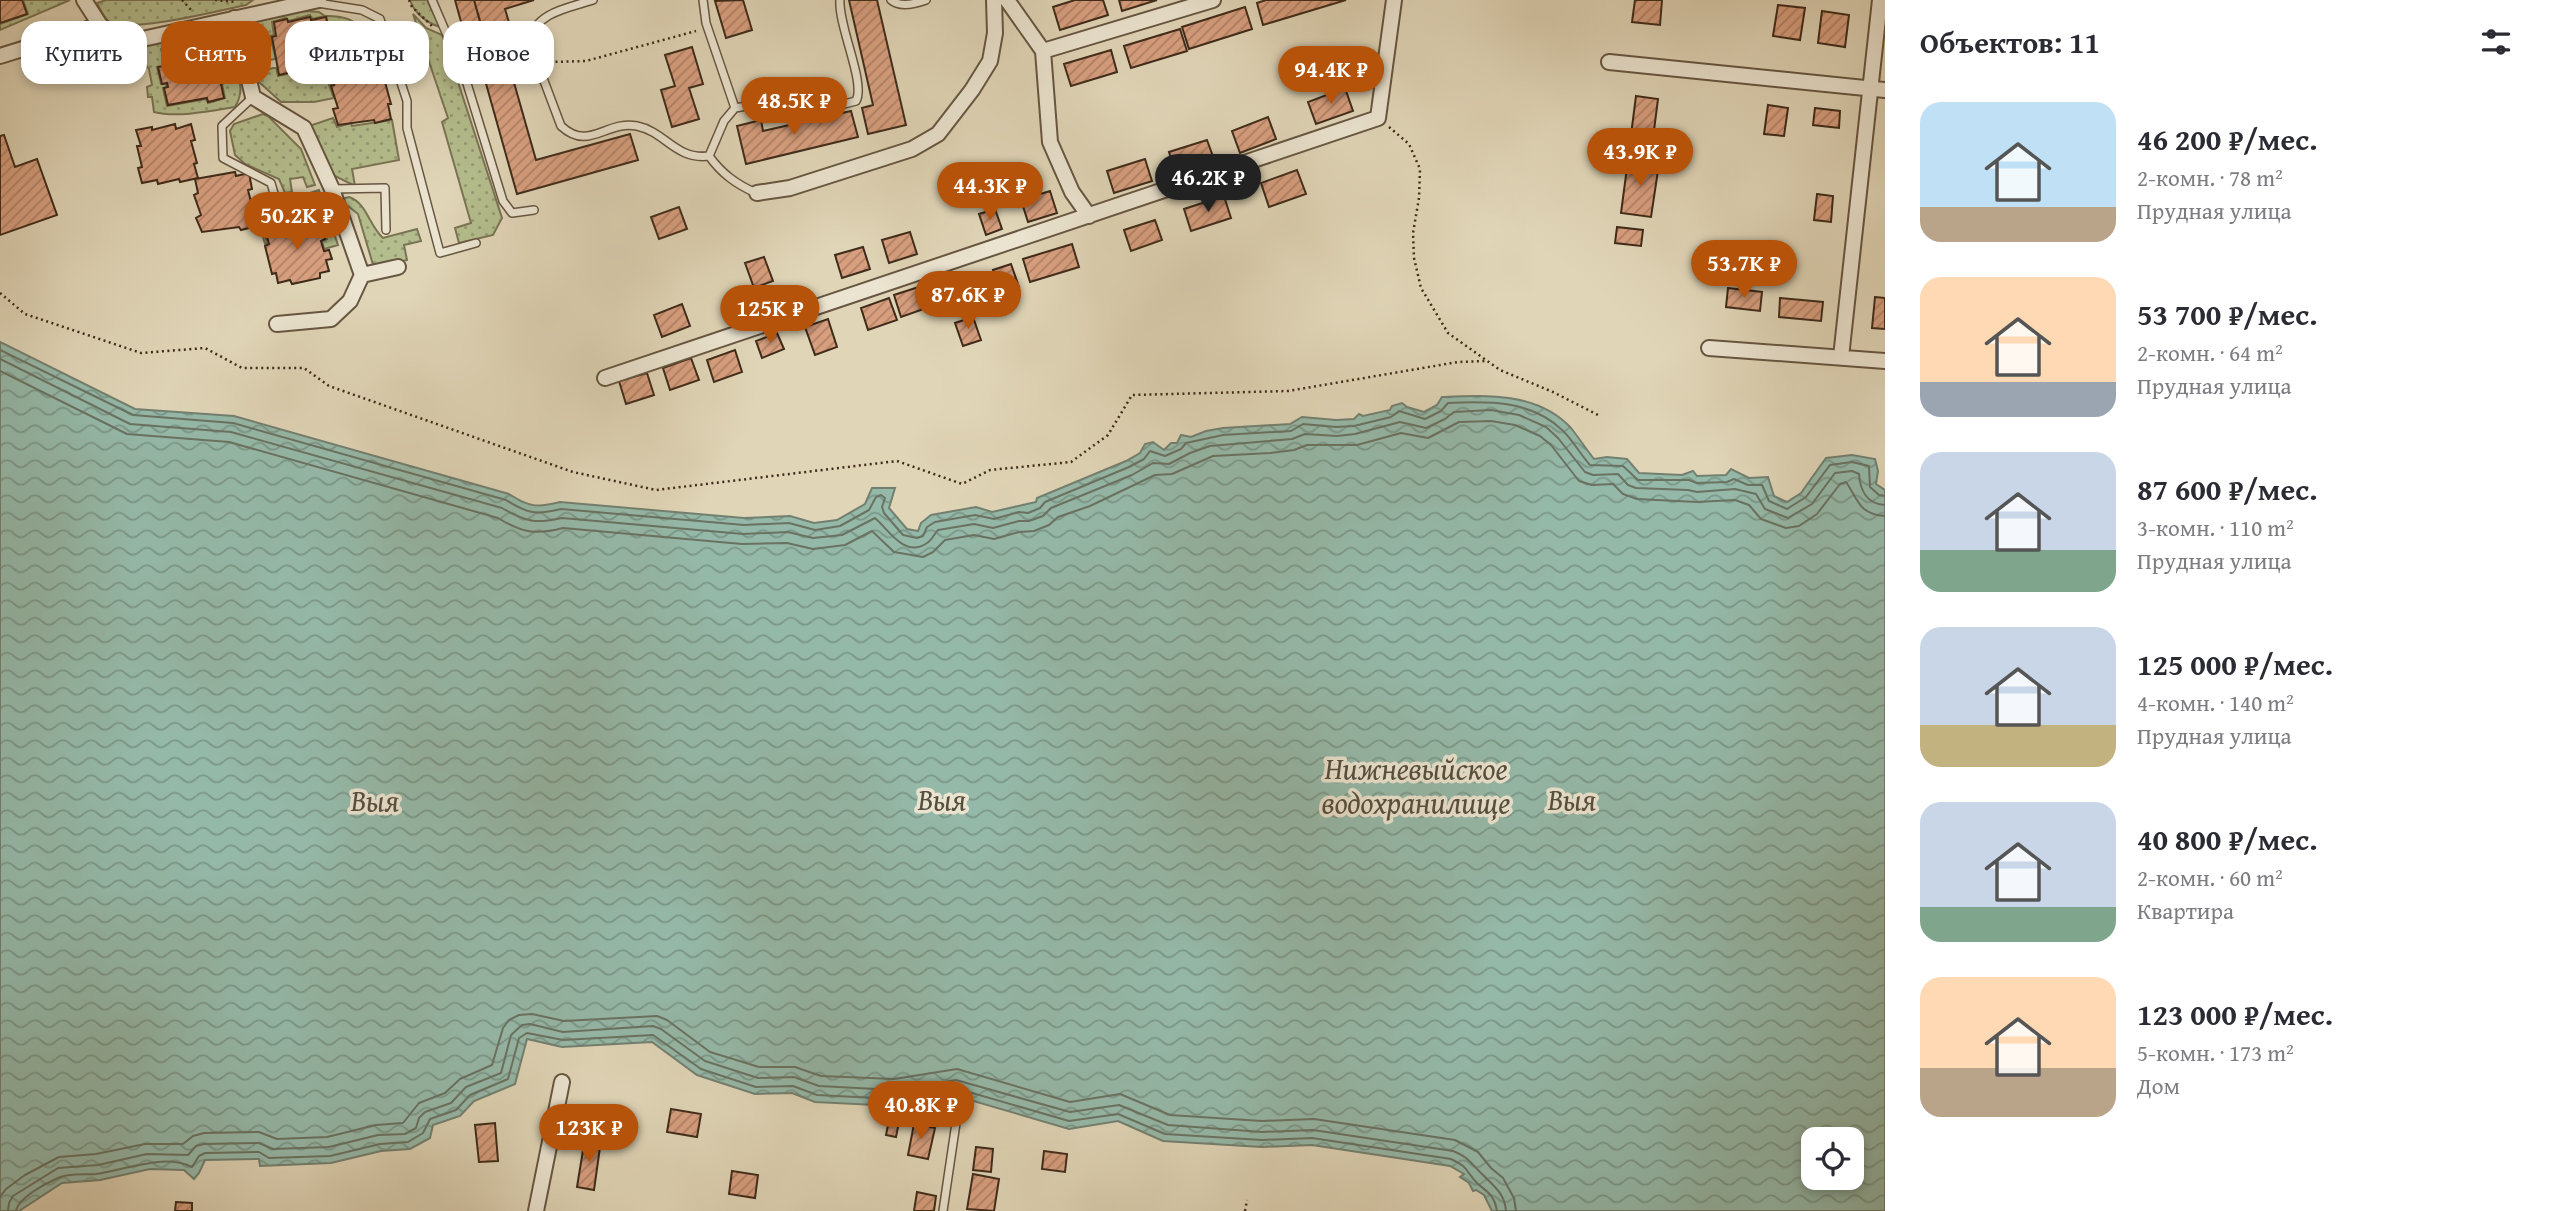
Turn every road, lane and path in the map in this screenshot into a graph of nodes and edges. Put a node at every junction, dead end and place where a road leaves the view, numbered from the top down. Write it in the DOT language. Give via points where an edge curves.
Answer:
graph roads {
  1 [pos="215,0"];
  2 [pos="409,0"];
  3 [pos="432,0"];
  4 [pos="593,0"];
  5 [pos="703,0"];
  6 [pos="840,0"];
  7 [pos="891,0"];
  8 [pos="926,0"];
  9 [pos="994,0"];
  10 [pos="1007,0"];
  11 [pos="1213,0"];
  12 [pos="1394,0"];
  13 [pos="1880,0"];
  14 [pos="314,1"];
  15 [pos="89,2"];
  16 [pos="235,2"];
  17 [pos="273,5"];
  18 [pos="234,18"];
  19 [pos="98,21"];
  20 [pos="541,21"];
  21 [pos="443,26"];
  22 [pos="708,29"];
  23 [pos="443,30"];
  24 [pos="147,38"];
  25 [pos="21,49"];
  26 [pos="1043,51"];
  27 [pos="0,56"];
  28 [pos="554,62"];
  29 [pos="1609,62"];
  30 [pos="465,84"];
  31 [pos="545,84"];
  32 [pos="1870,89"];
  33 [pos="1885,90"];
  34 [pos="253,97"];
  35 [pos="735,108"];
  36 [pos="1378,118"];
  37 [pos="709,156"];
  38 [pos="332,188"];
  39 [pos="757,193"];
  40 [pos="277,204"];
  41 [pos="534,210"];
  42 [pos="1089,216"];
  43 [pos="386,230"];
  44 [pos="477,243"];
  45 [pos="398,267"];
  46 [pos="362,275"];
  47 [pos="0,293"];
  48 [pos="277,324"];
  49 [pos="1709,348"];
  50 [pos="1841,357"];
  51 [pos="1487,361"];
  52 [pos="1885,361"];
  53 [pos="605,378"];
  54 [pos="1600,416"];
  55 [pos="562,1082"];
  56 [pos="956,1123"];
  57 [pos="1247,1200"];
  58 [pos="536,1211"];
  59 [pos="943,1211"];
  60 [pos="1245,1211"];
  1 -- 16 [label="path"];
  2 -- 23 [label="path" via="429,25"];
  3 -- 21 [label="lane"];
  4 -- 20 [label="lane"];
  5 -- 22 [label="lane"];
  6 -- 35 [label="lane" via="859,89 856,101 793,117 758,104"];
  7 -- 8 [label="lane" via="904,5"];
  9 -- 39 [label="street" via="990,61 938,134 912,149 790,188"];
  10 -- 26 [label="street"];
  11 -- 26 [label="street"];
  12 -- 36 [label="street"];
  13 -- 32 [label="street"];
  14 -- 17 [label="street"];
  14 -- 44 [label="lane" via="362,10 380,19 407,101 407,128 440,253"];
  15 -- 19 [label="street"];
  17 -- 18 [label="street"];
  18 -- 24 [label="street"];
  18 -- 34 [label="street"];
  22 -- 28 [label="path" via="586,61"];
  22 -- 35 [label="lane"];
  25 -- 27 [label="street"];
  26 -- 42 [label="street" via="1050,142 1061,172"];
  29 -- 32 [label="street"];
  30 -- 41 [label="lane" via="503,201 512,213"];
  31 -- 37 [label="lane" via="561,126 570,134 587,137 621,126 639,127 691,156"];
  32 -- 33 [label="street"];
  32 -- 50 [label="street"];
  34 -- 38 [label="street" via="304,128"];
  34 -- 40 [label="lane" via="222,126 223,158 271,183"];
  35 -- 37 [label="lane"];
  36 -- 42 [label="street"];
  36 -- 51 [label="path" via="1409,144 1420,169 1413,233 1421,288 1448,333"];
  37 -- 39 [label="lane" via="737,184"];
  38 -- 43 [label="lane" via="385,188"];
  38 -- 46 [label="street"];
  42 -- 53 [label="street"];
  45 -- 46 [label="street"];
  46 -- 48 [label="street" via="350,301 331,318"];
  47 -- 51 [label="path" via="25,314 141,353 205,348 242,368 304,368 329,386 573,472 656,490 897,461 962,484 990,470 1071,461 1108,435 1132,395 1288,391"];
  49 -- 50 [label="street"];
  50 -- 52 [label="street"];
  51 -- 54 [label="path"];
  55 -- 58 [label="street"];
  56 -- 59 [label="lane"];
  57 -- 60 [label="path"];
}
